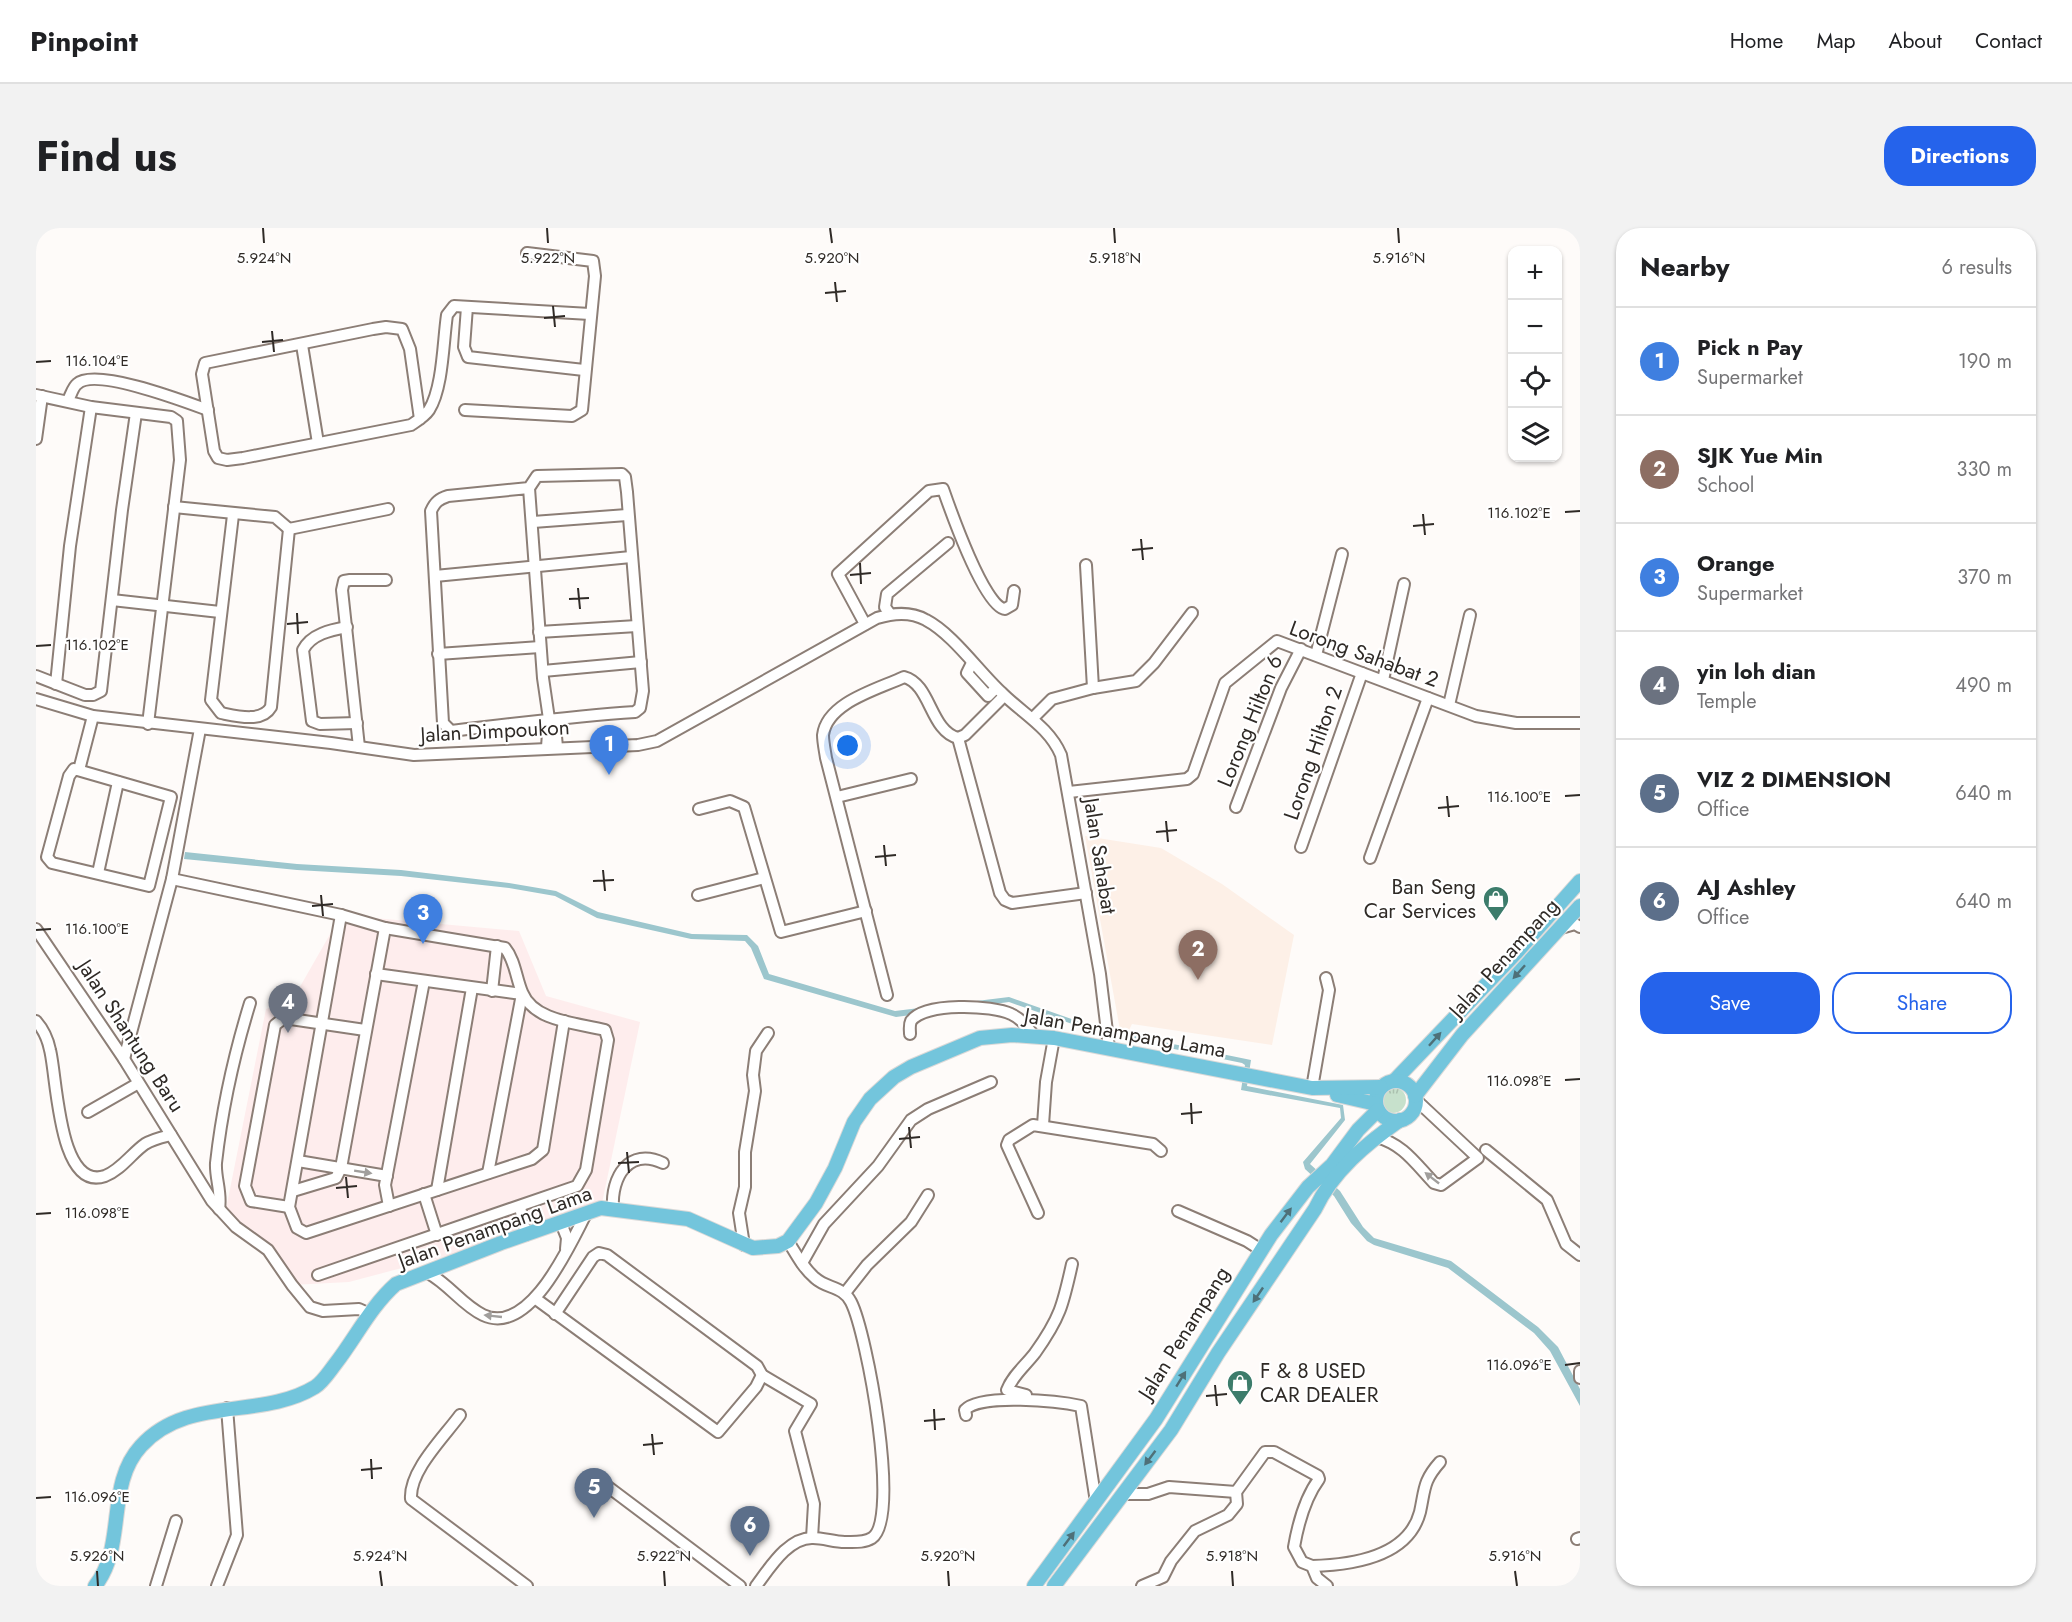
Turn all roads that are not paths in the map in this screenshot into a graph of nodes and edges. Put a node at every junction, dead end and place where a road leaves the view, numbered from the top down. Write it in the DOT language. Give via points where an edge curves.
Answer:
graph roads {
  1 [pos="527,253"];
  2 [pos="467,307"];
  3 [pos="590,314"];
  4 [pos="302,345"];
  5 [pos="584,370"];
  6 [pos="39,396"];
  7 [pos="68,400"];
  8 [pos="90,406"];
  9 [pos="208,410"];
  10 [pos="465,410"];
  11 [pos="136,413"];
  12 [pos="420,419"];
  13 [pos="36,439"];
  14 [pos="318,443"];
  15 [pos="529,488"];
  16 [pos="174,507"];
  17 [pos="388,509"];
  18 [pos="233,515"];
  19 [pos="627,515"];
  20 [pos="533,522"];
  21 [pos="289,529"];
  22 [pos="948,543"];
  23 [pos="1342,554"];
  24 [pos="631,557"];
  25 [pos="1086,565"];
  26 [pos="535,567"];
  27 [pos="435,576"];
  28 [pos="386,580"];
  29 [pos="1404,584"];
  30 [pos="1014,591"];
  31 [pos="112,600"];
  32 [pos="161,607"];
  33 [pos="220,612"];
  34 [pos="1192,613"];
  35 [pos="890,614"];
  36 [pos="1470,615"];
  37 [pos="865,624"];
  38 [pos="637,626"];
  39 [pos="347,627"];
  40 [pos="539,632"];
  41 [pos="540,647"];
  42 [pos="1301,649"];
  43 [pos="438,654"];
  44 [pos="1316,655"];
  45 [pos="641,662"];
  46 [pos="543,670"];
  47 [pos="1362,673"];
  48 [pos="36,676"];
  49 [pos="1383,680"];
  50 [pos="56,684"];
  51 [pos="1093,688"];
  52 [pos="1000,692"];
  53 [pos="1428,698"];
  54 [pos="36,700"];
  55 [pos="1449,705"];
  56 [pos="93,716"];
  57 [pos="1033,718"];
  58 [pos="549,719"];
  59 [pos="357,723"];
  60 [pos="1580,723"];
  61 [pos="148,724"];
  62 [pos="200,729"];
  63 [pos="958,738"];
  64 [pos="359,747"];
  65 [pos="552,747"];
  66 [pos="80,770"];
  67 [pos="911,779"];
  68 [pos="118,782"];
  69 [pos="1069,792"];
  70 [pos="837,797"];
  71 [pos="1236,807"];
  72 [pos="699,809"];
  73 [pos="1301,847"];
  74 [pos="1370,858"];
  75 [pos="98,873"];
  76 [pos="764,878"];
  77 [pos="172,879"];
  78 [pos="1580,881"];
  79 [pos="1086,893"];
  80 [pos="698,895"];
  81 [pos="1580,906"];
  82 [pos="866,911"];
  83 [pos="341,915"];
  84 [pos="1580,927"];
  85 [pos="385,928"];
  86 [pos="36,929"];
  87 [pos="1559,929"];
  88 [pos="497,946"];
  89 [pos="376,974"];
  90 [pos="1326,978"];
  91 [pos="424,981"];
  92 [pos="471,988"];
  93 [pos="492,991"];
  94 [pos="522,994"];
  95 [pos="887,995"];
  96 [pos="250,1003"];
  97 [pos="36,1021"];
  98 [pos="564,1021"];
  99 [pos="321,1023"];
  100 [pos="365,1030"];
  101 [pos="768,1033"];
  102 [pos="910,1034"];
  103 [pos="1035,1037"];
  104 [pos="1054,1038"];
  105 [pos="1109,1048"];
  106 [pos="124,1059"];
  107 [pos="1394,1081"];
  108 [pos="991,1082"];
  109 [pos="137,1084"];
  110 [pos="1381,1087"];
  111 [pos="1317,1088"];
  112 [pos="1346,1097"];
  113 [pos="1415,1097"];
  114 [pos="1377,1107"];
  115 [pos="88,1112"];
  116 [pos="1400,1120"];
  117 [pos="1043,1125"];
  118 [pos="1358,1130"];
  119 [pos="171,1135"];
  120 [pos="1376,1137"];
  121 [pos="1161,1151"];
  122 [pos="1482,1154"];
  123 [pos="298,1161"];
  124 [pos="663,1163"];
  125 [pos="341,1168"];
  126 [pos="1334,1170"];
  127 [pos="488,1173"];
  128 [pos="387,1176"];
  129 [pos="437,1190"];
  130 [pos="293,1191"];
  131 [pos="424,1194"];
  132 [pos="928,1195"];
  133 [pos="389,1206"];
  134 [pos="289,1207"];
  135 [pos="520,1207"];
  136 [pos="613,1208"];
  137 [pos="219,1209"];
  138 [pos="1178,1211"];
  139 [pos="1038,1213"];
  140 [pos="586,1214"];
  141 [pos="561,1223"];
  142 [pos="437,1235"];
  143 [pos="526,1235"];
  144 [pos="788,1241"];
  145 [pos="744,1245"];
  146 [pos="1261,1250"];
  147 [pos="566,1252"];
  148 [pos="1580,1255"];
  149 [pos="802,1263"];
  150 [pos="1072,1264"];
  151 [pos="446,1266"];
  152 [pos="428,1273"];
  153 [pos="318,1275"];
  154 [pos="455,1291"];
  155 [pos="845,1293"];
  156 [pos="536,1299"];
  157 [pos="370,1314"];
  158 [pos="555,1314"];
  159 [pos="1580,1371"];
  160 [pos="762,1375"];
  161 [pos="1580,1378"];
  162 [pos="1073,1404"];
  163 [pos="227,1408"];
  164 [pos="460,1415"];
  165 [pos="966,1415"];
  166 [pos="1440,1462"];
  167 [pos="595,1477"];
  168 [pos="1236,1492"];
  169 [pos="1123,1494"];
  170 [pos="1096,1502"];
  171 [pos="176,1521"];
  172 [pos="812,1538"];
  173 [pos="1312,1566"];
  174 [pos="95,1586"];
  175 [pos="156,1586"];
  176 [pos="217,1586"];
  177 [pos="527,1586"];
  178 [pos="740,1586"];
  179 [pos="756,1586"];
  180 [pos="1034,1586"];
  181 [pos="1054,1586"];
  182 [pos="1142,1586"];
  183 [pos="1327,1586"];
  1 -- 3 [label="street" via="593,261"];
  2 -- 3 [label="street"];
  2 -- 5 [label="street" via="464,347 468,357"];
  2 -- 12 [label="street" via="450,308 435,399"];
  3 -- 5 [label="street"];
  4 -- 9 [label="street" via="205,363 202,374"];
  4 -- 12 [label="street" via="380,328 402,329 410,350"];
  4 -- 14 [label="street"];
  5 -- 10 [label="street" via="582,410 576,416"];
  6 -- 7 [label="street"];
  6 -- 13 [label="street"];
  7 -- 8 [label="street"];
  7 -- 9 [label="street" via="82,381 107,381 135,385"];
  8 -- 11 [label="street"];
  8 -- 50 [label="street"];
  9 -- 14 [label="street" via="218,458 235,459"];
  11 -- 16 [label="street" via="177,421 181,448"];
  11 -- 31 [label="street"];
  12 -- 14 [label="street" via="411,425"];
  15 -- 19 [label="street" via="537,476 622,474"];
  15 -- 20 [label="street"];
  15 -- 27 [label="street" via="448,496 436,501 431,511"];
  16 -- 18 [label="street"];
  16 -- 32 [label="street"];
  17 -- 21 [label="street"];
  18 -- 21 [label="street" via="275,517"];
  18 -- 33 [label="street"];
  19 -- 20 [label="street"];
  19 -- 24 [label="street"];
  20 -- 26 [label="street"];
  21 -- 33 [label="street" via="268,713 242,717 221,713 211,700"];
  22 -- 35 [label="street" via="887,594 885,607"];
  23 -- 44 [label="street"];
  24 -- 26 [label="street"];
  24 -- 38 [label="street"];
  25 -- 51 [label="street"];
  26 -- 27 [label="street"];
  26 -- 40 [label="street"];
  27 -- 43 [label="street"];
  28 -- 39 [label="street" via="344,582"];
  29 -- 49 [label="street"];
  30 -- 37 [label="street" via="1012,605 1005,609 990,599 943,489 937,488 838,574"];
  31 -- 32 [label="street"];
  31 -- 50 [label="street" via="101,690 85,695"];
  32 -- 33 [label="street"];
  32 -- 61 [label="street"];
  34 -- 51 [label="street" via="1136,681"];
  35 -- 37 [label="street, Jalan Dimpoukon"];
  35 -- 52 [label="street, Jalan Dimpoukon" via="924,619"];
  36 -- 55 [label="street"];
  37 -- 65 [label="street, Jalan Dimpoukon" via="650,744"];
  38 -- 40 [label="street"];
  38 -- 45 [label="street"];
  39 -- 59 [label="street"];
  39 -- 59 [label="street" via="311,639 303,650 312,721"];
  40 -- 41 [label="street"];
  41 -- 43 [label="street"];
  41 -- 46 [label="street"];
  42 -- 44 [label="street, Lorong Sahabat 2"];
  42 -- 69 [label="street, Lorong Sahabat 2" via="1277,641 1231,676 1221,691 1193,774 1187,779"];
  42 -- 71 [label="street, Lorong Hilton 6" via="1281,688"];
  43 -- 58 [label="street" via="443,723 451,731"];
  44 -- 47 [label="street, Lorong Sahabat 2"];
  45 -- 46 [label="street"];
  45 -- 58 [label="street" via="643,691 640,708 635,712"];
  46 -- 58 [label="street"];
  47 -- 49 [label="street, Lorong Sahabat 2"];
  47 -- 73 [label="street, Lorong Hilton 2"];
  48 -- 50 [label="street"];
  49 -- 53 [label="street, Lorong Sahabat 2"];
  51 -- 57 [label="street" via="1052,699"];
  52 -- 57 [label="street, Jalan Sahabat"];
  52 -- 63 [label="street" via="965,735"];
  53 -- 55 [label="street, Lorong Sahabat 2"];
  53 -- 74 [label="street"];
  54 -- 56 [label="street, Jalan Dimpoukon"];
  55 -- 60 [label="street, Lorong Sahabat 2" via="1476,716 1516,723"];
  56 -- 61 [label="street, Jalan Dimpoukon"];
  56 -- 66 [label="street"];
  57 -- 69 [label="street, Jalan Sahabat" via="1058,747"];
  58 -- 65 [label="street" via="555,726"];
  59 -- 64 [label="street"];
  61 -- 62 [label="street, Jalan Dimpoukon"];
  62 -- 64 [label="street, Jalan Dimpoukon"];
  62 -- 77 [label="street"];
  63 -- 70 [label="street" via="945,731 910,679 904,677 830,718 824,735"];
  63 -- 79 [label="street" via="1005,900 1012,903"];
  64 -- 65 [label="street, Jalan Dimpoukon" via="430,756"];
  66 -- 68 [label="street"];
  66 -- 75 [label="street" via="71,771 47,857 52,863"];
  67 -- 70 [label="street"];
  68 -- 75 [label="street"];
  68 -- 75 [label="street" via="165,793 171,796 170,806 149,886"];
  69 -- 79 [label="street, Jalan Sahabat"];
  70 -- 82 [label="street"];
  72 -- 76 [label="street" via="730,801 744,807"];
  76 -- 80 [label="street"];
  76 -- 82 [label="street" via="779,929 784,933"];
  77 -- 83 [label="street"];
  77 -- 106 [label="street"];
  107 -- 78 [label="main road, Jalan Penampang, one-way"];
  79 -- 105 [label="street, Jalan Sahabat"];
  81 -- 87 [label="main road, Jalan Penampang"];
  82 -- 95 [label="street"];
  83 -- 85 [label="street"];
  83 -- 99 [label="street"];
  84 -- 87 [label="street" via="1567,925"];
  85 -- 88 [label="street"];
  85 -- 89 [label="street"];
  86 -- 106 [label="street, Jalan Shantung Baru"];
  87 -- 113 [label="main road, Jalan Penampang, one-way" via="1462,1035"];
  88 -- 93 [label="street"];
  88 -- 94 [label="street" via="509,953"];
  89 -- 91 [label="street"];
  89 -- 100 [label="street"];
  90 -- 111 [label="street" via="1329,990"];
  91 -- 92 [label="street"];
  91 -- 128 [label="street"];
  92 -- 93 [label="street"];
  92 -- 129 [label="street"];
  93 -- 94 [label="street"];
  94 -- 98 [label="street" via="532,1007"];
  94 -- 127 [label="street"];
  96 -- 137 [label="street" via="219,1137"];
  97 -- 119 [label="street, Jalan Shantung Baru" via="48,1042 59,1110 73,1162 79,1170 94,1177 105,1176 146,1144"];
  98 -- 127 [label="street" via="543,1150 532,1159"];
  98 -- 135 [label="street" via="605,1030 608,1040 586,1170 577,1186"];
  99 -- 100 [label="street"];
  99 -- 123 [label="street"];
  99 -- 134 [label="street" via="284,1018 275,1025 245,1186 251,1201"];
  100 -- 125 [label="street"];
  101 -- 145 [label="street" via="756,1051 753,1075 755,1091 739,1213"];
  102 -- 103 [label="street" via="914,1018 957,1006 1010,1013"];
  103 -- 104 [label="main road, Jalan Penampang Lama"];
  103 -- 144 [label="main road, Jalan Penampang Lama" via="980,1038 894,1077 857,1116 816,1203"];
  104 -- 105 [label="main road, Jalan Penampang Lama"];
  104 -- 117 [label="street"];
  105 -- 111 [label="main road, Jalan Penampang Lama"];
  106 -- 109 [label="street, Jalan Shantung Baru"];
  107 -- 110 [label="main road"];
  107 -- 113 [label="main road" via="1407,1084"];
  108 -- 149 [label="street" via="911,1120 878,1166 824,1224"];
  109 -- 115 [label="street"];
  109 -- 119 [label="street, Jalan Shantung Baru"];
  110 -- 111 [label="main road, Jalan Penampang Lama"];
  110 -- 114 [label="main road"];
  111 -- 112 [label="main road, Jalan Penampang Lama"];
  112 -- 114 [label="main road, Jalan Penampang Lama"];
  112 -- 118 [label="main road" via="1357,1111"];
  113 -- 116 [label="main road" via="1412,1112"];
  113 -- 122 [label="street"];
  114 -- 116 [label="main road" via="1388,1119"];
  114 -- 118 [label="main road, Jalan Penampang"];
  116 -- 120 [label="main road, Jalan Penampang"];
  117 -- 121 [label="street" via="1153,1144"];
  117 -- 139 [label="street" via="1033,1125 1007,1142"];
  118 -- 126 [label="main road, Jalan Penampang"];
  119 -- 137 [label="street, Jalan Shantung Baru"];
  122 -- 120 [label="street, one-way" via="1441,1185 1434,1183 1403,1148"];
  120 -- 126 [label="main road, Jalan Penampang"];
  122 -- 148 [label="street" via="1547,1200 1566,1244"];
  123 -- 125 [label="street"];
  123 -- 130 [label="street"];
  124 -- 136 [label="street" via="643,1156 631,1161 618,1180"];
  125 -- 128 [label="street, one-way"];
  125 -- 130 [label="street" via="336,1178"];
  146 -- 126 [label="main road, Jalan Penampang, one-way" via="1314,1182"];
  126 -- 169 [label="main road, Jalan Penampang, one-way" via="1315,1209 1171,1430"];
  127 -- 129 [label="street"];
  128 -- 133 [label="street" via="385,1192"];
  129 -- 131 [label="street"];
  130 -- 134 [label="street"];
  131 -- 133 [label="street"];
  131 -- 142 [label="street"];
  132 -- 155 [label="street" via="911,1222"];
  133 -- 134 [label="street" via="306,1233 297,1228"];
  135 -- 142 [label="street"];
  135 -- 143 [label="street"];
  136 -- 140 [label="main road, Jalan Penampang Lama"];
  136 -- 145 [label="main road, Jalan Penampang Lama" via="688,1219"];
  137 -- 157 [label="street, Jalan Shantung Baru" via="268,1250 310,1307 323,1311 358,1309"];
  138 -- 146 [label="street"];
  140 -- 141 [label="main road, Jalan Penampang Lama"];
  140 -- 147 [label="street"];
  141 -- 143 [label="main road, Jalan Penampang Lama"];
  141 -- 147 [label="street" via="567,1238"];
  142 -- 153 [label="street"];
  143 -- 151 [label="main road, Jalan Penampang Lama"];
  144 -- 145 [label="main road, Jalan Penampang Lama" via="769,1249"];
  144 -- 149 [label="street"];
  170 -- 146 [label="main road, Jalan Penampang, one-way" via="1156,1419"];
  147 -- 156 [label="street"];
  149 -- 155 [label="street" via="819,1282"];
  150 -- 162 [label="street" via="1060,1317 1007,1390"];
  151 -- 152 [label="main road, Jalan Penampang Lama"];
  151 -- 154 [label="street"];
  152 -- 154 [label="street"];
  152 -- 157 [label="main road, Jalan Penampang Lama" via="396,1284"];
  156 -- 154 [label="street, one-way" via="505,1317 494,1318 472,1307"];
  155 -- 172 [label="street" via="862,1332 869,1367 880,1449 882,1523 875,1535 865,1541"];
  156 -- 158 [label="street"];
  157 -- 163 [label="main road, Jalan Penampang Lama" via="317,1386 279,1401"];
  158 -- 160 [label="street" via="718,1432"];
  158 -- 160 [label="street" via="592,1257 599,1253 607,1255 757,1366"];
  159 -- 161 [label="street"];
  160 -- 172 [label="street" via="811,1404 795,1431 814,1504"];
  162 -- 165 [label="street" via="990,1400 968,1406"];
  162 -- 170 [label="street" via="1081,1406"];
  163 -- 174 [label="main road, Jalan Penampang Lama" via="172,1423 150,1437 132,1458 121,1483 107,1566"];
  163 -- 176 [label="street" via="237,1535"];
  164 -- 177 [label="street" via="418,1470 411,1499"];
  166 -- 173 [label="street" via="1422,1489 1413,1526 1396,1546 1368,1559"];
  167 -- 178 [label="street"];
  168 -- 169 [label="street" via="1169,1487 1148,1494"];
  168 -- 173 [label="street" via="1265,1452 1274,1452 1318,1476 1294,1547 1302,1562"];
  168 -- 182 [label="street" via="1237,1503 1228,1515 1195,1531 1163,1577"];
  169 -- 181 [label="main road, Jalan Penampang"];
  180 -- 170 [label="main road, Jalan Penampang, one-way"];
  171 -- 175 [label="street"];
  172 -- 179 [label="street" via="783,1552"];
  173 -- 183 [label="street" via="1317,1578"];
}
